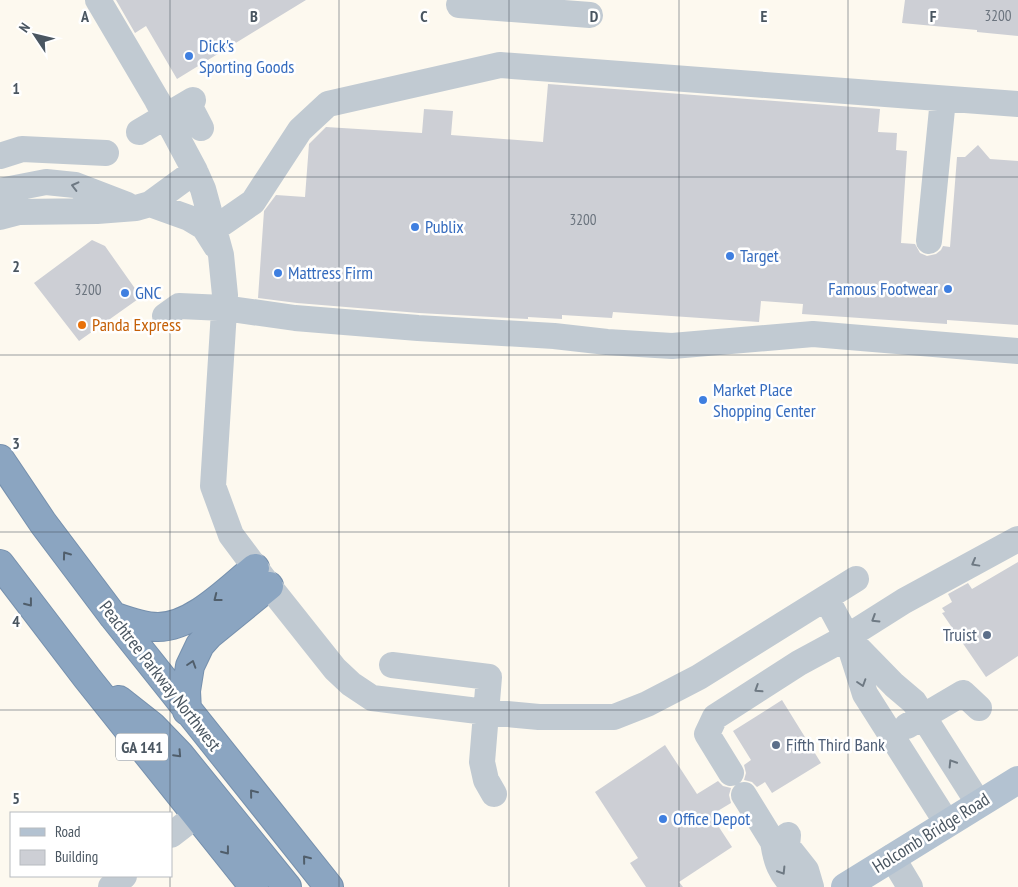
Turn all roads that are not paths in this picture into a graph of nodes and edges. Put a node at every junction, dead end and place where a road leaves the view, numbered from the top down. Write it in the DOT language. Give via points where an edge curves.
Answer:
graph roads {
  1 [pos="98,0"];
  2 [pos="459,5"];
  3 [pos="590,15"];
  4 [pos="943,98"];
  5 [pos="1018,104"];
  6 [pos="182,106"];
  7 [pos="201,128"];
  8 [pos="138,132"];
  9 [pos="106,153"];
  10 [pos="0,156"];
  11 [pos="196,171"];
  12 [pos="0,191"];
  13 [pos="143,206"];
  14 [pos="0,218"];
  15 [pos="214,229"];
  16 [pos="929,241"];
  17 [pos="221,255"];
  18 [pos="224,308"];
  19 [pos="165,316"];
  20 [pos="1018,351"];
  21 [pos="0,459"];
  22 [pos="0,493"];
  23 [pos="43,523"];
  24 [pos="1018,539"];
  25 [pos="0,564"];
  26 [pos="262,577"];
  27 [pos="856,579"];
  28 [pos="826,598"];
  29 [pos="113,616"];
  30 [pos="847,637"];
  31 [pos="392,665"];
  32 [pos="87,678"];
  33 [pos="979,708"];
  34 [pos="187,712"];
  35 [pos="486,712"];
  36 [pos="923,716"];
  37 [pos="892,735"];
  38 [pos="731,773"];
  39 [pos="1018,780"];
  40 [pos="494,794"];
  41 [pos="744,795"];
  42 [pos="978,804"];
  43 [pos="198,815"];
  44 [pos="947,823"];
  45 [pos="172,834"];
  46 [pos="783,841"];
  47 [pos="892,857"];
  48 [pos="123,877"];
  49 [pos="131,877"];
  50 [pos="110,887"];
  51 [pos="139,887"];
  52 [pos="254,887"];
  53 [pos="287,887"];
  54 [pos="329,887"];
  55 [pos="795,887"];
  56 [pos="811,887"];
  57 [pos="845,887"];
  58 [pos="910,887"];
  1 -- 6 [label="lane"];
  2 -- 3 [label="lane"];
  4 -- 5 [label="lane"];
  4 -- 15 [label="lane" via="500,65 328,104 300,130 252,202"];
  4 -- 16 [label="lane"];
  6 -- 7 [label="lane"];
  6 -- 8 [label="lane"];
  6 -- 11 [label="lane"];
  9 -- 10 [label="lane" via="22,149"];
  11 -- 13 [label="lane"];
  11 -- 15 [label="lane"];
  13 -- 12 [label="lane, one-way" via="75,185 46,182"];
  13 -- 14 [label="lane" via="97,211 20,212"];
  13 -- 17 [label="lane" via="189,218 204,227"];
  15 -- 17 [label="lane"];
  17 -- 18 [label="lane"];
  18 -- 19 [label="lane" via="179,306"];
  18 -- 20 [label="lane" via="295,318 672,346 812,334"];
  18 -- 26 [label="lane" via="213,486 231,536"];
  21 -- 23 [label="highway, Peachtree Parkway Northwest"];
  22 -- 23 [label="highway"];
  29 -- 23 [label="highway, Peachtree Parkway Northwest, one-way"];
  24 -- 30 [label="lane, one-way" via="904,601"];
  25 -- 32 [label="highway, GA 141, one-way"];
  26 -- 29 [label="highway, one-way" via="183,622 170,626 150,626"];
  34 -- 26 [label="highway, one-way" via="189,672 200,645"];
  26 -- 35 [label="lane" via="335,669 372,698"];
  27 -- 28 [label="lane"];
  28 -- 30 [label="lane"];
  28 -- 35 [label="lane" via="699,677 614,717 539,717"];
  29 -- 34 [label="highway, Peachtree Parkway Northwest"];
  30 -- 36 [label="lane" via="914,702"];
  30 -- 37 [label="lane, one-way" via="866,694"];
  30 -- 38 [label="lane, one-way" via="799,663 716,717 707,734"];
  31 -- 35 [label="lane" via="489,677"];
  32 -- 43 [label="highway, GA 141"];
  32 -- 53 [label="highway, one-way" via="152,726 180,755"];
  33 -- 36 [label="lane" via="963,693"];
  54 -- 34 [label="highway, Peachtree Parkway Northwest, one-way"];
  35 -- 40 [label="lane" via="482,762 486,780"];
  36 -- 37 [label="lane"];
  42 -- 36 [label="lane, one-way"];
  37 -- 44 [label="lane"];
  39 -- 42 [label="main road, Holcomb Bridge Road"];
  41 -- 46 [label="lane"];
  42 -- 44 [label="main road, Holcomb Bridge Road"];
  43 -- 45 [label="lane"];
  43 -- 52 [label="highway, GA 141, one-way"];
  44 -- 47 [label="main road, Holcomb Bridge Road"];
  46 -- 55 [label="lane, one-way" via="776,862"];
  46 -- 56 [label="lane" via="806,870"];
  47 -- 57 [label="main road, Holcomb Bridge Road"];
  47 -- 58 [label="lane"];
  48 -- 50 [label="lane"];
  49 -- 51 [label="lane"];
}
